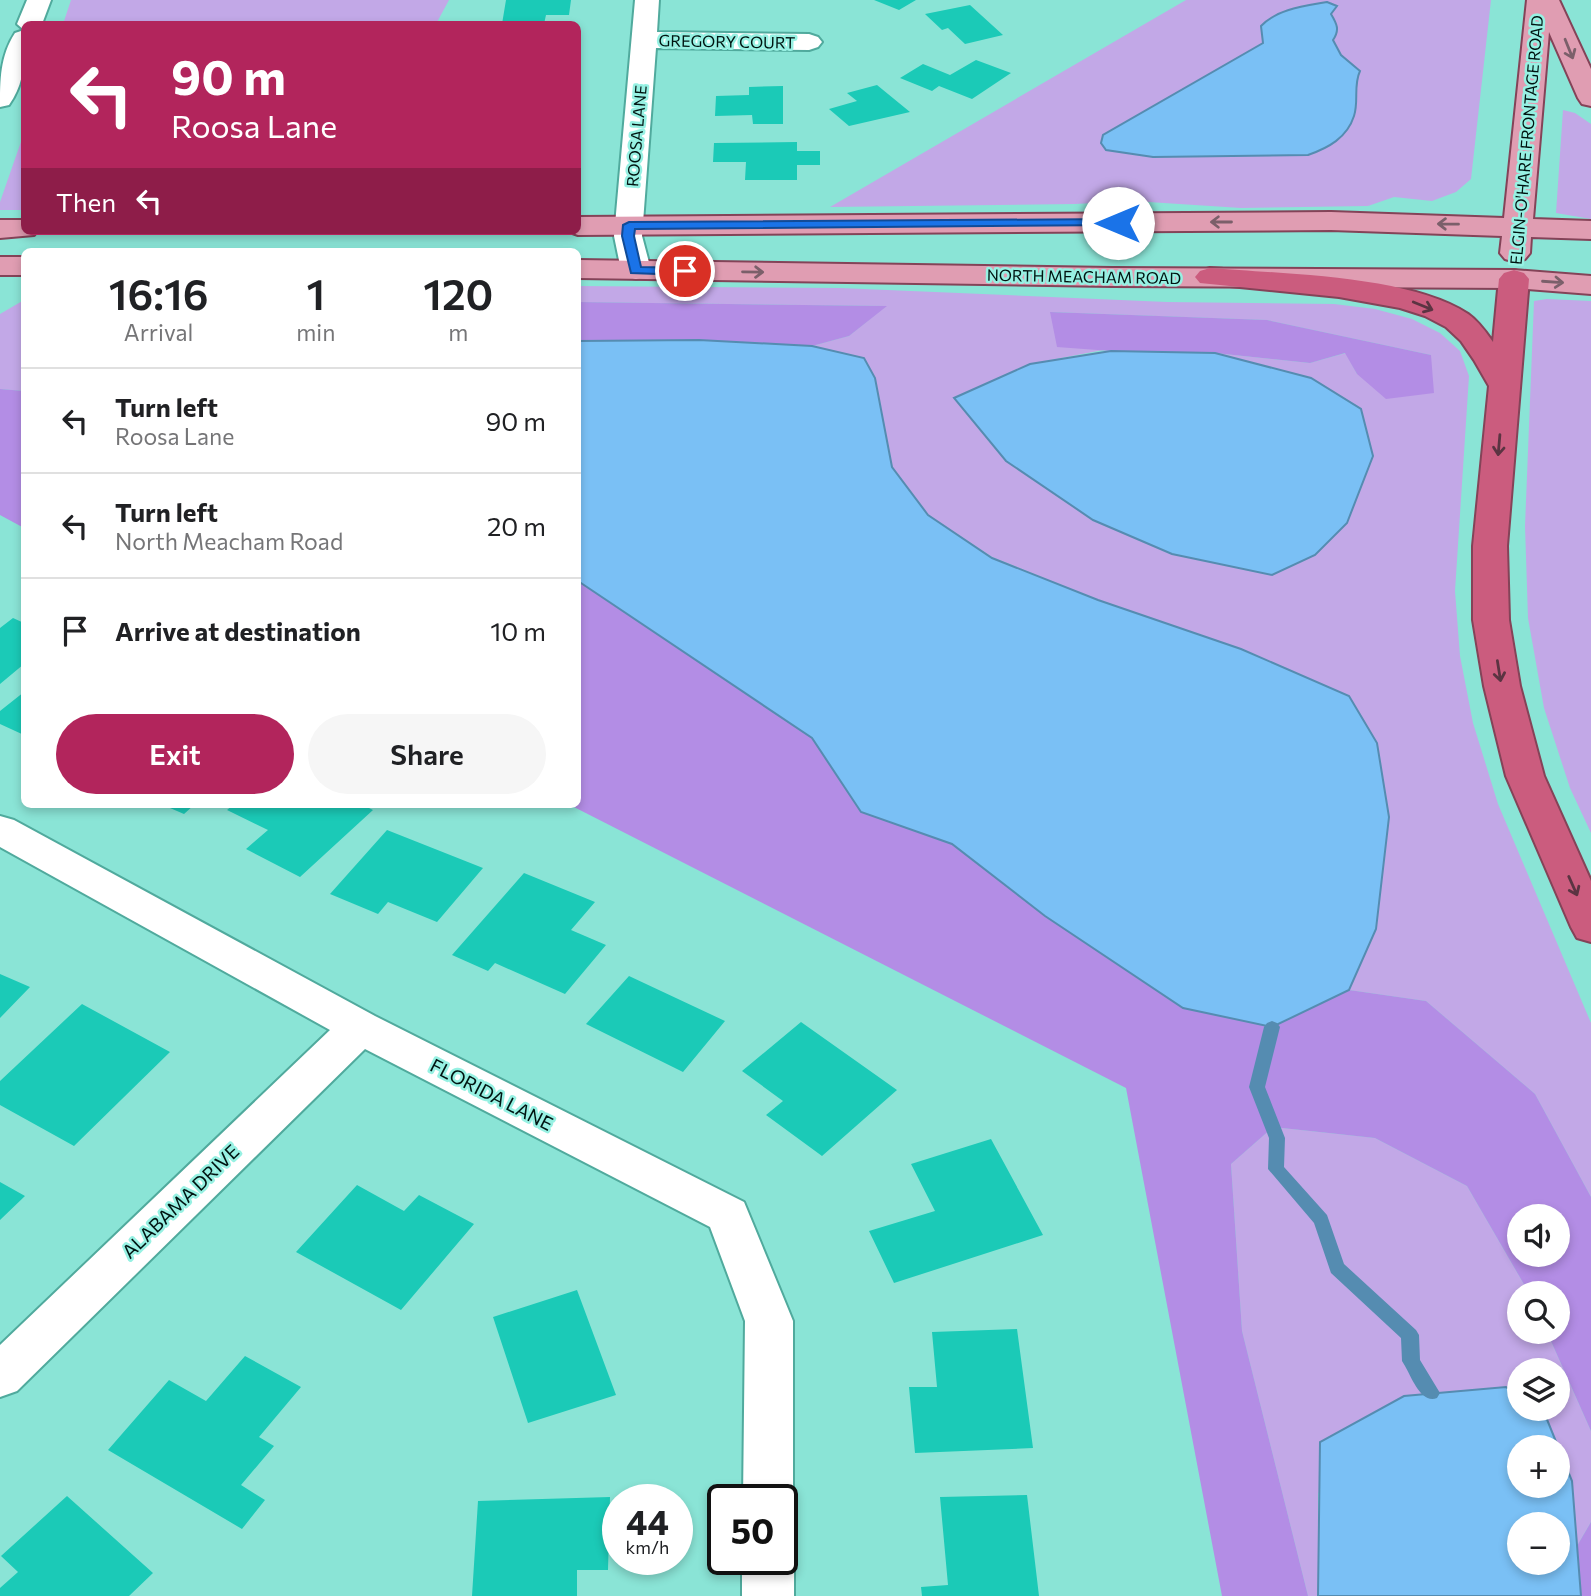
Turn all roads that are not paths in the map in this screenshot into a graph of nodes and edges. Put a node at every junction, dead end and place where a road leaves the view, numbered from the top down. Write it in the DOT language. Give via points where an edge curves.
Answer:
graph roads {
  1 [pos="39,0"];
  2 [pos="647,0"];
  3 [pos="1539,0"];
  4 [pos="1547,0"];
  5 [pos="31,21"];
  6 [pos="645,40"];
  7 [pos="810,41"];
  8 [pos="21,46"];
  9 [pos="1591,97"];
  10 [pos="0,99"];
  11 [pos="629,225"];
  12 [pos="581,226"];
  13 [pos="1516,226"];
  14 [pos="0,229"];
  15 [pos="21,229"];
  16 [pos="1591,230"];
  17 [pos="0,266"];
  18 [pos="21,266"];
  19 [pos="581,269"];
  20 [pos="636,271"];
  21 [pos="1210,277"];
  22 [pos="1514,279"];
  23 [pos="1591,285"];
  24 [pos="1504,386"];
  25 [pos="0,830"];
  26 [pos="1591,927"];
  27 [pos="360,1027"];
  28 [pos="0,1376"];
  29 [pos="768,1484"];
  30 [pos="768,1575"];
  31 [pos="768,1596"];
  1 -- 5 [label="street"];
  2 -- 6 [label="street, ROOSA LANE"];
  3 -- 13 [label="main road, ELGIN-O'HARE FRONTAGE ROAD"];
  4 -- 9 [label="main road, one-way"];
  6 -- 7 [label="street, GREGORY COURT"];
  6 -- 11 [label="street, ROOSA LANE"];
  8 -- 10 [label="street"];
  11 -- 12 [label="main road"];
  13 -- 11 [label="main road, one-way" via="1331,221"];
  11 -- 20 [label="street, ROOSA LANE"];
  13 -- 16 [label="main road"];
  13 -- 22 [label="main road, ELGIN-O'HARE FRONTAGE ROAD"];
  14 -- 15 [label="main road"];
  17 -- 18 [label="main road"];
  19 -- 20 [label="main road, NORTH MEACHAM ROAD"];
  20 -- 21 [label="main road, NORTH MEACHAM ROAD, one-way"];
  21 -- 22 [label="main road, NORTH MEACHAM ROAD"];
  21 -- 24 [label="highway, one-way" via="1416,302 1457,321 1479,342"];
  22 -- 23 [label="main road, NORTH MEACHAM ROAD, one-way"];
  22 -- 24 [label="highway"];
  24 -- 26 [label="highway, one-way" via="1490,546 1493,633 1525,776"];
  25 -- 27 [label="street, FLORIDA LANE"];
  27 -- 28 [label="street, ALABAMA DRIVE"];
  27 -- 29 [label="street, FLORIDA LANE" via="728,1215 769,1321"];
  30 -- 31 [label="street"];
}
